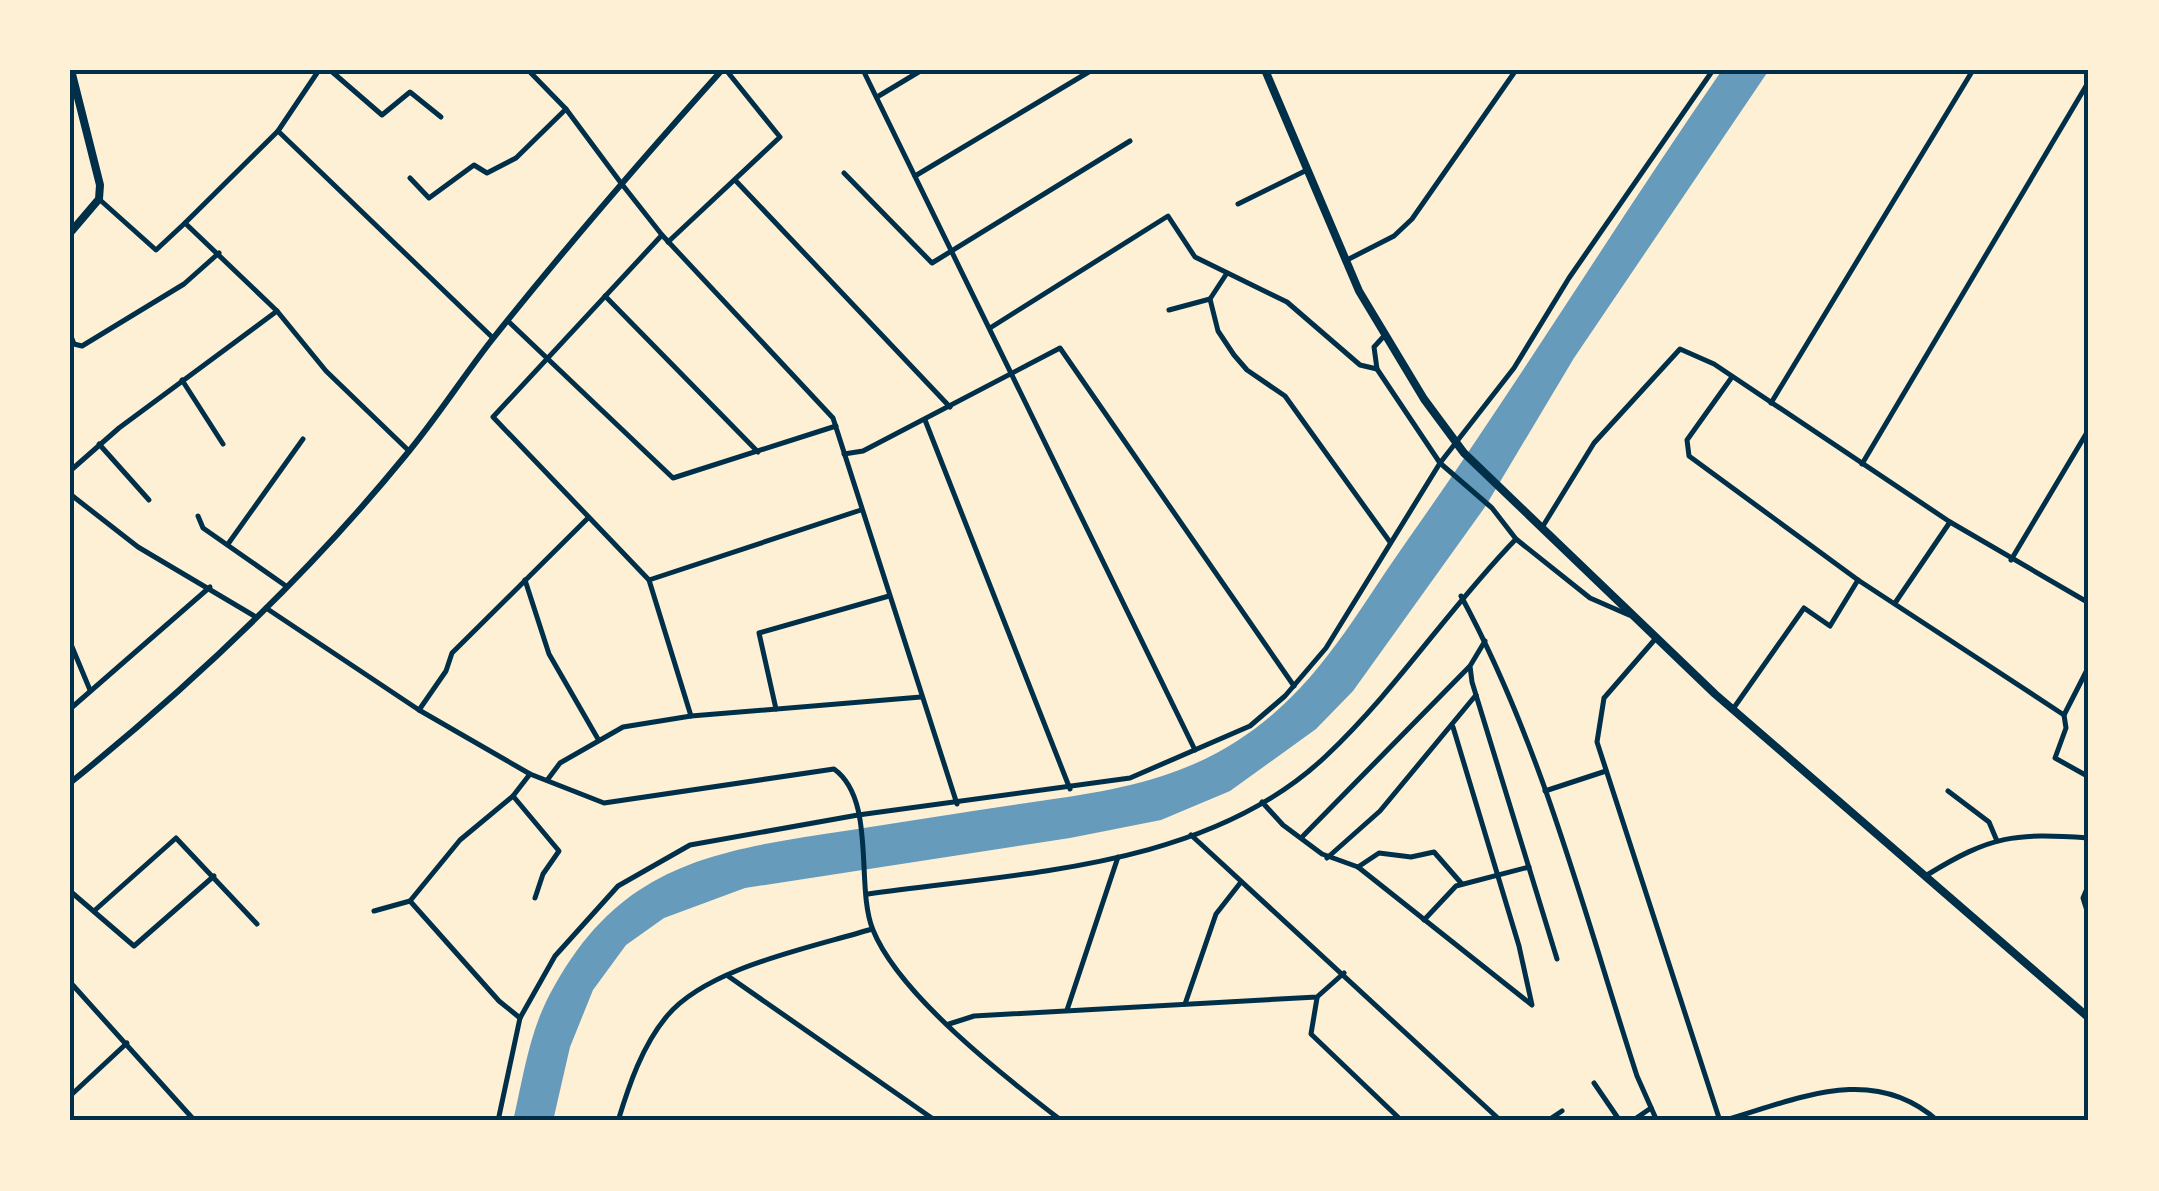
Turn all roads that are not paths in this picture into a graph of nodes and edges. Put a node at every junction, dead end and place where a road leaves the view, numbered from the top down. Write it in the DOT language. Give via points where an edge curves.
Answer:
graph roads {
  1 [pos="71,70"];
  2 [pos="319,70"];
  3 [pos="330,70"];
  4 [pos="528,70"];
  5 [pos="724,70"];
  6 [pos="863,70"];
  7 [pos="922,70"];
  8 [pos="1092,70"];
  9 [pos="1266,70"];
  10 [pos="1516,70"];
  11 [pos="1713,70"];
  12 [pos="1972,70"];
  13 [pos="2089,81"];
  14 [pos="877,97"];
  15 [pos="566,110"];
  16 [pos="442,118"];
  17 [pos="278,130"];
  18 [pos="1130,141"];
  19 [pos="1307,170"];
  20 [pos="844,173"];
  21 [pos="915,176"];
  22 [pos="410,178"];
  23 [pos="735,180"];
  24 [pos="621,183"];
  25 [pos="98,199"];
  26 [pos="1238,204"];
  27 [pos="185,222"];
  28 [pos="70,233"];
  29 [pos="662,235"];
  30 [pos="668,242"];
  31 [pos="950,250"];
  32 [pos="219,253"];
  33 [pos="1345,261"];
  34 [pos="1227,274"];
  35 [pos="605,296"];
  36 [pos="1210,299"];
  37 [pos="1170,310"];
  38 [pos="277,311"];
  39 [pos="508,322"];
  40 [pos="990,328"];
  41 [pos="70,334"];
  42 [pos="1384,336"];
  43 [pos="494,338"];
  44 [pos="547,356"];
  45 [pos="1377,368"];
  46 [pos="1012,372"];
  47 [pos="1732,376"];
  48 [pos="182,380"];
  49 [pos="1771,403"];
  50 [pos="950,408"];
  51 [pos="925,420"];
  52 [pos="836,426"];
  53 [pos="2089,429"];
  54 [pos="303,440"];
  55 [pos="100,444"];
  56 [pos="223,444"];
  57 [pos="409,451"];
  58 [pos="758,452"];
  59 [pos="844,454"];
  60 [pos="1440,463"];
  61 [pos="1862,464"];
  62 [pos="70,470"];
  63 [pos="70,494"];
  64 [pos="150,500"];
  65 [pos="862,510"];
  66 [pos="198,516"];
  67 [pos="588,519"];
  68 [pos="1950,522"];
  69 [pos="1544,526"];
  70 [pos="1516,539"];
  71 [pos="1390,542"];
  72 [pos="228,544"];
  73 [pos="2011,560"];
  74 [pos="525,580"];
  75 [pos="649,580"];
  76 [pos="1858,580"];
  77 [pos="286,586"];
  78 [pos="210,587"];
  79 [pos="888,596"];
  80 [pos="1461,596"];
  81 [pos="2089,603"];
  82 [pos="1895,604"];
  83 [pos="266,608"];
  84 [pos="256,617"];
  85 [pos="1639,619"];
  86 [pos="1657,637"];
  87 [pos="1485,641"];
  88 [pos="70,642"];
  89 [pos="1470,666"];
  90 [pos="2089,666"];
  91 [pos="1294,686"];
  92 [pos="90,690"];
  93 [pos="1476,696"];
  94 [pos="921,697"];
  95 [pos="70,709"];
  96 [pos="776,709"];
  97 [pos="1733,709"];
  98 [pos="419,710"];
  99 [pos="2064,714"];
  100 [pos="691,716"];
  101 [pos="1453,727"];
  102 [pos="599,740"];
  103 [pos="1194,750"];
  104 [pos="1606,771"];
  105 [pos="530,774"];
  106 [pos="2089,777"];
  107 [pos="548,780"];
  108 [pos="70,783"];
  109 [pos="1070,789"];
  110 [pos="1545,791"];
  111 [pos="1948,791"];
  112 [pos="513,796"];
  113 [pos="1262,802"];
  114 [pos="957,804"];
  115 [pos="858,819"];
  116 [pos="1191,835"];
  117 [pos="1303,836"];
  118 [pos="2089,838"];
  119 [pos="1997,841"];
  120 [pos="1118,857"];
  121 [pos="1327,858"];
  122 [pos="1358,867"];
  123 [pos="1529,867"];
  124 [pos="214,876"];
  125 [pos="1497,876"];
  126 [pos="1926,876"];
  127 [pos="1241,882"];
  128 [pos="1462,884"];
  129 [pos="2089,884"];
  130 [pos="70,891"];
  131 [pos="868,894"];
  132 [pos="535,898"];
  133 [pos="410,901"];
  134 [pos="374,911"];
  135 [pos="94,912"];
  136 [pos="2089,917"];
  137 [pos="1424,920"];
  138 [pos="257,924"];
  139 [pos="872,929"];
  140 [pos="1557,958"];
  141 [pos="1344,972"];
  142 [pos="728,976"];
  143 [pos="70,982"];
  144 [pos="1317,997"];
  145 [pos="1185,1004"];
  146 [pos="1067,1010"];
  147 [pos="520,1018"];
  148 [pos="2089,1018"];
  149 [pos="949,1024"];
  150 [pos="126,1043"];
  151 [pos="1594,1083"];
  152 [pos="70,1096"];
  153 [pos="1651,1108"];
  154 [pos="1562,1111"];
  155 [pos="195,1121"];
  156 [pos="498,1121"];
  157 [pos="618,1121"];
  158 [pos="936,1121"];
  159 [pos="1062,1121"];
  160 [pos="1402,1121"];
  161 [pos="1501,1121"];
  162 [pos="1547,1121"];
  163 [pos="1620,1121"];
  164 [pos="1632,1121"];
  165 [pos="1657,1121"];
  166 [pos="1721,1121"];
  167 [pos="1938,1121"];
  1 -- 25 [label="main road" via="96,157"];
  2 -- 17 [label="street"];
  3 -- 16 [label="street" via="382,115 410,92"];
  4 -- 15 [label="street"];
  5 -- 23 [label="street" via="780,137"];
  5 -- 24 [label="main road"];
  6 -- 14 [label="street"];
  7 -- 14 [label="street"];
  8 -- 21 [label="street"];
  9 -- 19 [label="main road"];
  10 -- 33 [label="street" via="1412,219"];
  11 -- 60 [label="street" via="1514,368"];
  12 -- 49 [label="street"];
  13 -- 61 [label="street"];
  14 -- 21 [label="street"];
  15 -- 22 [label="street" via="502,168 487,173 474,165 429,198"];
  15 -- 24 [label="street"];
  17 -- 27 [label="street"];
  17 -- 43 [label="street"];
  18 -- 31 [label="street"];
  19 -- 26 [label="street"];
  19 -- 33 [label="main road"];
  20 -- 31 [label="street" via="932,263"];
  21 -- 31 [label="street"];
  23 -- 30 [label="street"];
  23 -- 50 [label="street"];
  24 -- 29 [label="street"];
  24 -- 39 [label="main road"];
  25 -- 27 [label="street" via="156,250"];
  25 -- 28 [label="main road"];
  27 -- 32 [label="street"];
  29 -- 30 [label="street"];
  29 -- 35 [label="street"];
  30 -- 52 [label="street"];
  31 -- 40 [label="street"];
  32 -- 38 [label="street"];
  32 -- 41 [label="street" via="184,284 82,346"];
  33 -- 42 [label="main road"];
  34 -- 36 [label="street"];
  34 -- 40 [label="street" via="1195,258 1168,216"];
  34 -- 45 [label="street" via="1288,302 1360,364"];
  35 -- 44 [label="street"];
  35 -- 58 [label="street"];
  36 -- 37 [label="street"];
  36 -- 71 [label="street" via="1218,331 1234,355 1286,396"];
  38 -- 48 [label="street"];
  38 -- 57 [label="street" via="326,371"];
  39 -- 43 [label="main road"];
  39 -- 44 [label="street"];
  40 -- 46 [label="street"];
  42 -- 45 [label="street" via="1374,347"];
  42 -- 69 [label="main road" via="1443,427"];
  43 -- 57 [label="main road"];
  44 -- 58 [label="street" via="673,478"];
  44 -- 67 [label="street" via="493,416"];
  45 -- 60 [label="street"];
  46 -- 50 [label="street"];
  46 -- 91 [label="street" via="1066,351"];
  46 -- 103 [label="street"];
  47 -- 49 [label="street"];
  47 -- 69 [label="street" via="1680,350 1594,443"];
  47 -- 76 [label="street" via="1687,440 1688,456"];
  48 -- 55 [label="street"];
  48 -- 56 [label="street"];
  49 -- 61 [label="street"];
  50 -- 51 [label="street"];
  51 -- 59 [label="street"];
  51 -- 109 [label="street"];
  52 -- 58 [label="street"];
  52 -- 59 [label="street"];
  53 -- 73 [label="street"];
  54 -- 72 [label="street"];
  55 -- 62 [label="street"];
  55 -- 64 [label="street"];
  57 -- 77 [label="main road"];
  59 -- 65 [label="street"];
  60 -- 70 [label="street"];
  60 -- 71 [label="street"];
  61 -- 68 [label="street"];
  63 -- 78 [label="street" via="138,548"];
  65 -- 75 [label="street"];
  65 -- 79 [label="street"];
  66 -- 72 [label="street" via="203,528"];
  67 -- 74 [label="street"];
  67 -- 75 [label="street"];
  68 -- 73 [label="street"];
  68 -- 82 [label="street"];
  69 -- 85 [label="main road"];
  70 -- 80 [label="street"];
  70 -- 85 [label="street" via="1590,598"];
  71 -- 91 [label="street" via="1326,648"];
  72 -- 77 [label="street"];
  73 -- 81 [label="street"];
  74 -- 98 [label="street" via="452,652"];
  74 -- 102 [label="street" via="549,654"];
  75 -- 100 [label="street"];
  76 -- 82 [label="street"];
  76 -- 97 [label="street" via="1830,626 1804,608"];
  77 -- 83 [label="main road"];
  78 -- 84 [label="street"];
  78 -- 92 [label="street"];
  79 -- 94 [label="street"];
  79 -- 96 [label="street" via="758,633"];
  80 -- 87 [label="street"];
  80 -- 113 [label="street" via="1362,720 1322,760"];
  82 -- 99 [label="street"];
  83 -- 84 [label="main road"];
  83 -- 98 [label="street"];
  84 -- 108 [label="main road"];
  85 -- 86 [label="main road"];
  86 -- 97 [label="main road"];
  86 -- 104 [label="street" via="1604,698 1596,742"];
  87 -- 89 [label="street"];
  87 -- 110 [label="street"];
  88 -- 92 [label="street"];
  89 -- 93 [label="street"];
  89 -- 117 [label="street"];
  90 -- 99 [label="street"];
  91 -- 103 [label="street" via="1250,726"];
  92 -- 95 [label="street"];
  93 -- 101 [label="street"];
  93 -- 123 [label="street"];
  94 -- 96 [label="street"];
  94 -- 114 [label="street"];
  96 -- 100 [label="street"];
  97 -- 126 [label="main road"];
  98 -- 105 [label="street"];
  99 -- 106 [label="street" via="2055,758"];
  100 -- 102 [label="street" via="623,727"];
  101 -- 121 [label="street" via="1380,811"];
  101 -- 125 [label="street"];
  102 -- 107 [label="street" via="560,763"];
  103 -- 109 [label="street" via="1130,778"];
  104 -- 110 [label="street"];
  104 -- 166 [label="street"];
  105 -- 107 [label="street"];
  105 -- 112 [label="street"];
  107 -- 115 [label="street" via="604,803 821,768 843,776"];
  109 -- 114 [label="street"];
  110 -- 153 [label="street"];
  111 -- 119 [label="street" via="1989,822"];
  112 -- 132 [label="street" via="560,851"];
  112 -- 133 [label="street" via="460,840"];
  113 -- 116 [label="street"];
  113 -- 117 [label="street"];
  114 -- 115 [label="street"];
  115 -- 131 [label="street"];
  115 -- 147 [label="street" via="702,842 618,886 555,956"];
  116 -- 120 [label="street"];
  116 -- 127 [label="street"];
  117 -- 121 [label="street"];
  118 -- 119 [label="street" via="2032,834"];
  119 -- 126 [label="street" via="1975,845"];
  120 -- 131 [label="street"];
  120 -- 146 [label="street"];
  121 -- 122 [label="street"];
  122 -- 128 [label="street" via="1379,853 1434,852"];
  122 -- 137 [label="street"];
  123 -- 125 [label="street"];
  123 -- 140 [label="street"];
  124 -- 135 [label="street" via="134,946"];
  124 -- 135 [label="street" via="176,838"];
  124 -- 138 [label="street"];
  125 -- 128 [label="street"];
  125 -- 137 [label="street" via="1532,1006"];
  126 -- 148 [label="main road"];
  127 -- 141 [label="street"];
  127 -- 145 [label="street" via="1216,914"];
  128 -- 137 [label="street"];
  129 -- 136 [label="street" via="2083,898"];
  130 -- 135 [label="street"];
  131 -- 139 [label="street"];
  133 -- 134 [label="street"];
  133 -- 147 [label="street"];
  139 -- 142 [label="street"];
  139 -- 149 [label="street" via="908,982"];
  141 -- 144 [label="street"];
  141 -- 161 [label="street"];
  142 -- 157 [label="street" via="692,993 667,1015 645,1048"];
  142 -- 158 [label="street"];
  143 -- 150 [label="street"];
  144 -- 145 [label="street"];
  144 -- 160 [label="street" via="1311,1034"];
  145 -- 146 [label="street"];
  146 -- 149 [label="street"];
  147 -- 156 [label="street"];
  149 -- 159 [label="street"];
  150 -- 152 [label="street"];
  150 -- 155 [label="street"];
  151 -- 163 [label="street"];
  153 -- 164 [label="street"];
  153 -- 165 [label="street"];
  154 -- 162 [label="street"];
  166 -- 167 [label="street" via="1846,1086 1891,1094"];
}
